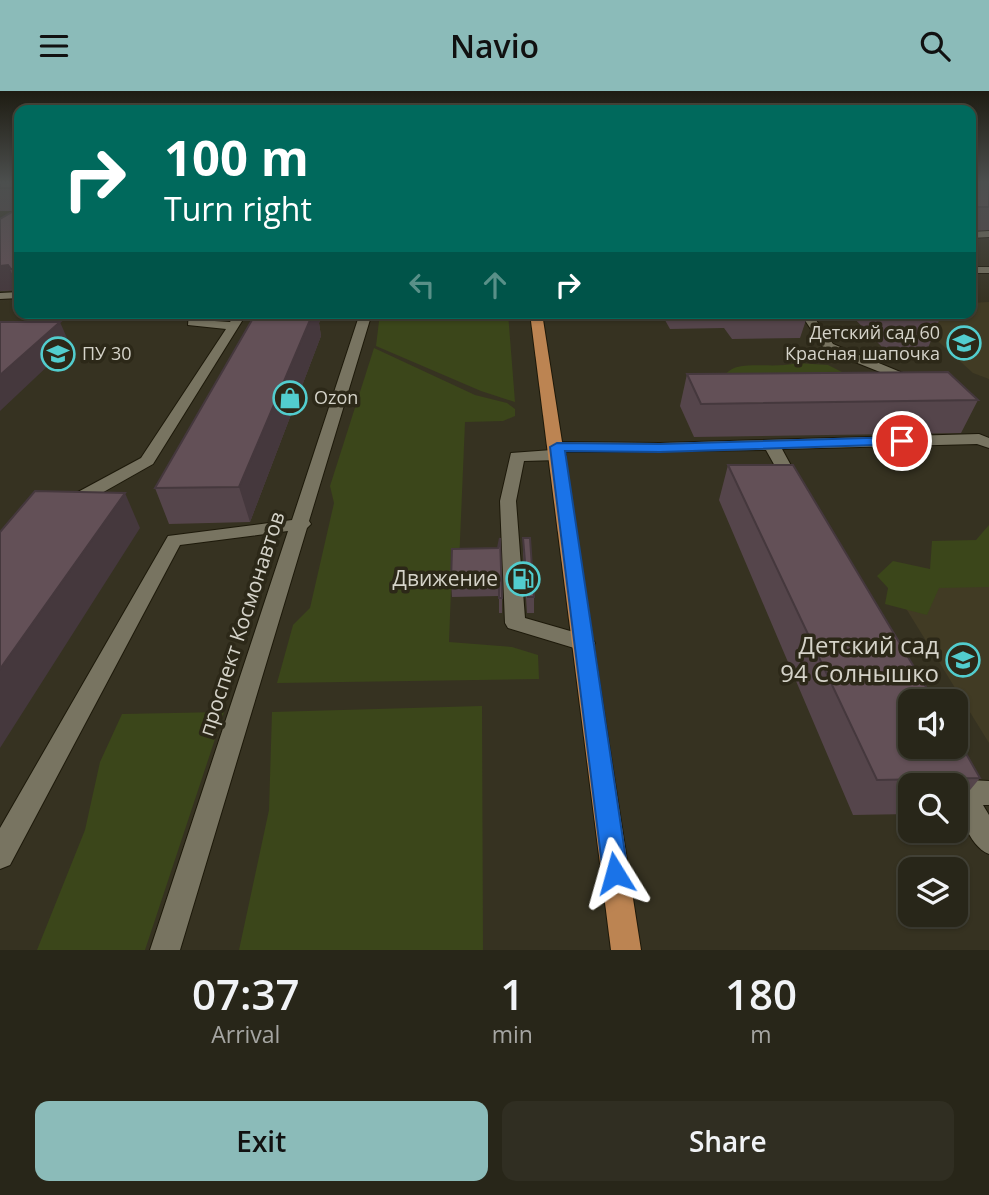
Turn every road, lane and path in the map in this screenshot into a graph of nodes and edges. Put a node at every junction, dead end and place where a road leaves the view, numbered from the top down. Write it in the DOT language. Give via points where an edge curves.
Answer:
graph roads {
  1 [pos="193,319"];
  2 [pos="238,319"];
  3 [pos="364,319"];
  4 [pos="537,319"];
  5 [pos="809,319"];
  6 [pos="929,387"];
  7 [pos="962,421"];
  8 [pos="984,441"];
  9 [pos="771,444"];
  10 [pos="558,451"];
  11 [pos="804,503"];
  12 [pos="61,509"];
  13 [pos="302,524"];
  14 [pos="584,643"];
  15 [pos="968,792"];
  16 [pos="989,793"];
  17 [pos="968,803"];
  18 [pos="989,841"];
  19 [pos="0,855"];
  20 [pos="165,950"];
  21 [pos="626,950"];
  1 -- 2 [label="street" via="192,323"];
  2 -- 12 [label="street" via="147,461"];
  3 -- 13 [label="street, проспект Космонавтов"];
  4 -- 10 [label="main road"];
  5 -- 6 [label="street" via="829,347"];
  7 -- 8 [label="street"];
  8 -- 9 [label="street"];
  9 -- 10 [label="street"];
  9 -- 11 [label="street"];
  10 -- 14 [label="main road"];
  10 -- 14 [label="street" via="517,456 508,501 515,623"];
  13 -- 19 [label="street" via="174,540"];
  13 -- 20 [label="street, проспект Космонавтов"];
  14 -- 21 [label="main road"];
  15 -- 16 [label="street"];
  17 -- 18 [label="street"];
}
